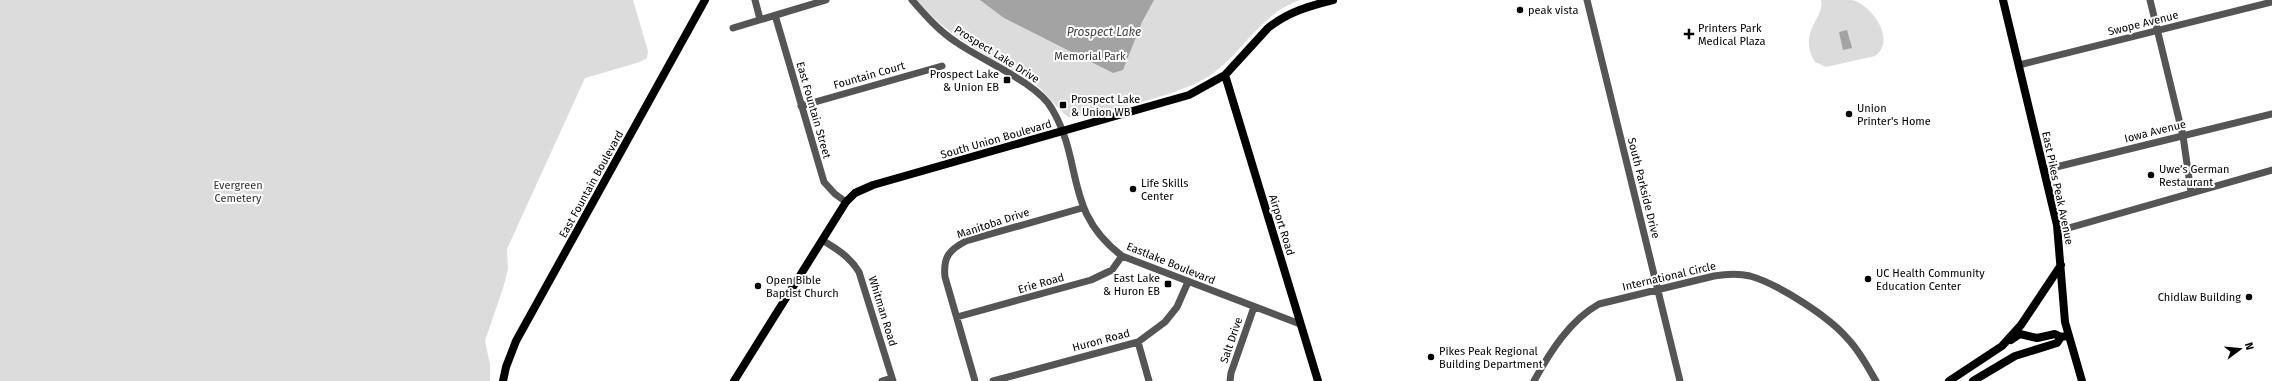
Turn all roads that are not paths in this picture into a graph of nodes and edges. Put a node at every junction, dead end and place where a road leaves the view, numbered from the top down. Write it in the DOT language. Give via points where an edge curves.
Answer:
graph roads {
  1 [pos="705,0"];
  2 [pos="755,0"];
  3 [pos="826,0"];
  4 [pos="912,0"];
  5 [pos="1333,0"];
  6 [pos="1587,0"];
  7 [pos="2003,0"];
  8 [pos="2150,0"];
  9 [pos="2272,2"];
  10 [pos="775,15"];
  11 [pos="760,19"];
  12 [pos="733,28"];
  13 [pos="2157,30"];
  14 [pos="2019,65"];
  15 [pos="942,66"];
  16 [pos="1225,75"];
  17 [pos="801,106"];
  18 [pos="2272,114"];
  19 [pos="1062,132"];
  20 [pos="2183,136"];
  21 [pos="2044,170"];
  22 [pos="2272,170"];
  23 [pos="2192,192"];
  24 [pos="846,202"];
  25 [pos="1082,208"];
  26 [pos="2058,231"];
  27 [pos="822,240"];
  28 [pos="1122,256"];
  29 [pos="2062,264"];
  30 [pos="1188,282"];
  31 [pos="1658,289"];
  32 [pos="1254,307"];
  33 [pos="957,318"];
  34 [pos="1300,324"];
  35 [pos="2065,336"];
  36 [pos="1138,342"];
  37 [pos="2002,346"];
  38 [pos="892,379"];
  39 [pos="503,381"];
  40 [pos="734,381"];
  41 [pos="882,381"];
  42 [pos="975,381"];
  43 [pos="993,381"];
  44 [pos="1149,381"];
  45 [pos="1230,381"];
  46 [pos="1318,381"];
  47 [pos="1534,381"];
  48 [pos="1680,381"];
  49 [pos="1876,381"];
  50 [pos="1948,381"];
  51 [pos="1973,381"];
  52 [pos="2082,381"];
  1 -- 39 [label="main road, East Fountain Boulevard" via="516,341"];
  2 -- 11 [label="street"];
  3 -- 10 [label="street"];
  4 -- 19 [label="street, Prospect Lake Drive" via="955,42 1045,98"];
  5 -- 16 [label="main road, South Union Boulevard" via="1300,9 1276,21"];
  6 -- 31 [label="street, South Parkside Drive"];
  7 -- 14 [label="main road, East Pikes Peak Avenue"];
  8 -- 13 [label="street"];
  9 -- 13 [label="street, Swope Avenue"];
  10 -- 11 [label="street"];
  10 -- 17 [label="street, East Fountain Street"];
  11 -- 12 [label="street"];
  13 -- 14 [label="street, Swope Avenue"];
  13 -- 20 [label="street"];
  14 -- 21 [label="main road, East Pikes Peak Avenue"];
  15 -- 17 [label="street, Fountain Court"];
  16 -- 19 [label="main road, South Union Boulevard" via="1189,95"];
  16 -- 34 [label="main road, Airport Road"];
  17 -- 24 [label="street, East Fountain Street" via="824,182"];
  18 -- 20 [label="street, Iowa Avenue"];
  19 -- 24 [label="main road, South Union Boulevard" via="873,186 855,193"];
  19 -- 25 [label="street, Eastlake Boulevard"];
  20 -- 21 [label="street, Iowa Avenue"];
  20 -- 23 [label="street"];
  21 -- 26 [label="main road, East Pikes Peak Avenue"];
  22 -- 23 [label="street"];
  23 -- 26 [label="street"];
  24 -- 27 [label="main road, South Union Boulevard"];
  25 -- 28 [label="street, Eastlake Boulevard" via="1098,234"];
  25 -- 33 [label="street, Manitoba Drive" via="966,241 955,247 944,264 945,277"];
  26 -- 29 [label="main road, East Pikes Peak Avenue"];
  27 -- 38 [label="street, Whitman Road" via="841,251 860,272"];
  27 -- 40 [label="main road, South Union Boulevard"];
  28 -- 30 [label="street, Eastlake Boulevard"];
  28 -- 33 [label="street, Erie Road" via="1112,270 1091,280"];
  29 -- 35 [label="main road, East Pikes Peak Avenue"];
  29 -- 37 [label="main road" via="2021,325"];
  30 -- 32 [label="street, Eastlake Boulevard"];
  30 -- 36 [label="street, Huron Road" via="1177,307 1166,322"];
  31 -- 47 [label="street, International Circle" via="1607,301 1585,312 1569,329"];
  31 -- 48 [label="street, South Parkside Drive"];
  31 -- 49 [label="street, International Circle" via="1722,274 1743,275 1765,282 1830,321 1848,339"];
  32 -- 34 [label="street, Eastlake Boulevard"];
  32 -- 45 [label="street, Salt Drive"];
  33 -- 42 [label="street, Manitoba Drive"];
  34 -- 46 [label="main road, Airport Road"];
  35 -- 37 [label="main road" via="2055,334 2037,338 2020,334"];
  35 -- 51 [label="main road" via="2057,343 2015,356"];
  35 -- 52 [label="main road, East Pikes Peak Avenue"];
  36 -- 43 [label="street, Huron Road"];
  36 -- 44 [label="street"];
  37 -- 50 [label="main road"];
  38 -- 41 [label="street"];
}
